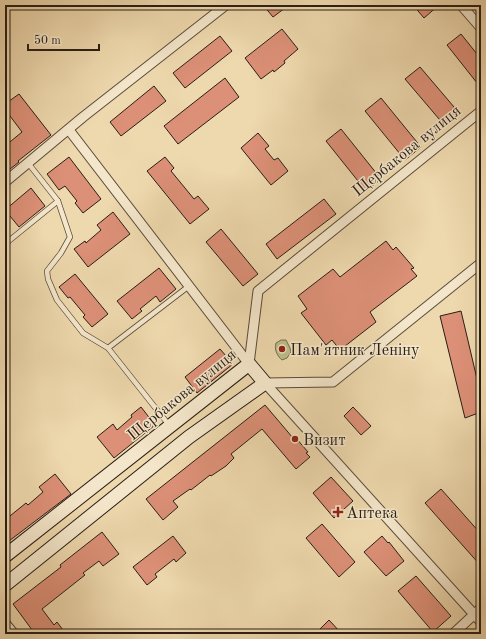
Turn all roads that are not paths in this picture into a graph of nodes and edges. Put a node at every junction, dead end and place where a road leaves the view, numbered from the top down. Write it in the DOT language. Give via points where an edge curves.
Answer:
graph roads {
  1 [pos="226,5"];
  2 [pos="461,5"];
  3 [pos="481,28"];
  4 [pos="481,111"];
  5 [pos="69,130"];
  6 [pos="28,163"];
  7 [pos="5,182"];
  8 [pos="58,201"];
  9 [pos="5,244"];
  10 [pos="481,263"];
  11 [pos="189,285"];
  12 [pos="108,348"];
  13 [pos="249,364"];
  14 [pos="265,383"];
  15 [pos="170,426"];
  16 [pos="5,556"];
  17 [pos="5,585"];
  18 [pos="481,608"];
  19 [pos="474,615"];
  20 [pos="481,622"];
  21 [pos="5,623"];
  22 [pos="14,634"];
  23 [pos="453,634"];
  1 -- 5 [label="street"];
  2 -- 3 [label="street"];
  4 -- 13 [label="street, Щербакова вулиця" via="258,291"];
  5 -- 6 [label="street"];
  5 -- 11 [label="street"];
  6 -- 7 [label="street"];
  6 -- 8 [label="lane"];
  8 -- 9 [label="lane"];
  8 -- 12 [label="lane" via="70,237 47,271 48,280 57,300 83,333"];
  10 -- 14 [label="street" via="333,382"];
  11 -- 12 [label="lane"];
  11 -- 13 [label="street"];
  12 -- 15 [label="lane"];
  13 -- 14 [label="street"];
  13 -- 15 [label="street, Щербакова вулиця"];
  14 -- 17 [label="street" via="189,437"];
  14 -- 19 [label="street"];
  15 -- 16 [label="street, Щербакова вулиця"];
  18 -- 19 [label="street"];
  19 -- 20 [label="street"];
  19 -- 23 [label="street"];
  21 -- 22 [label="street"];
}
